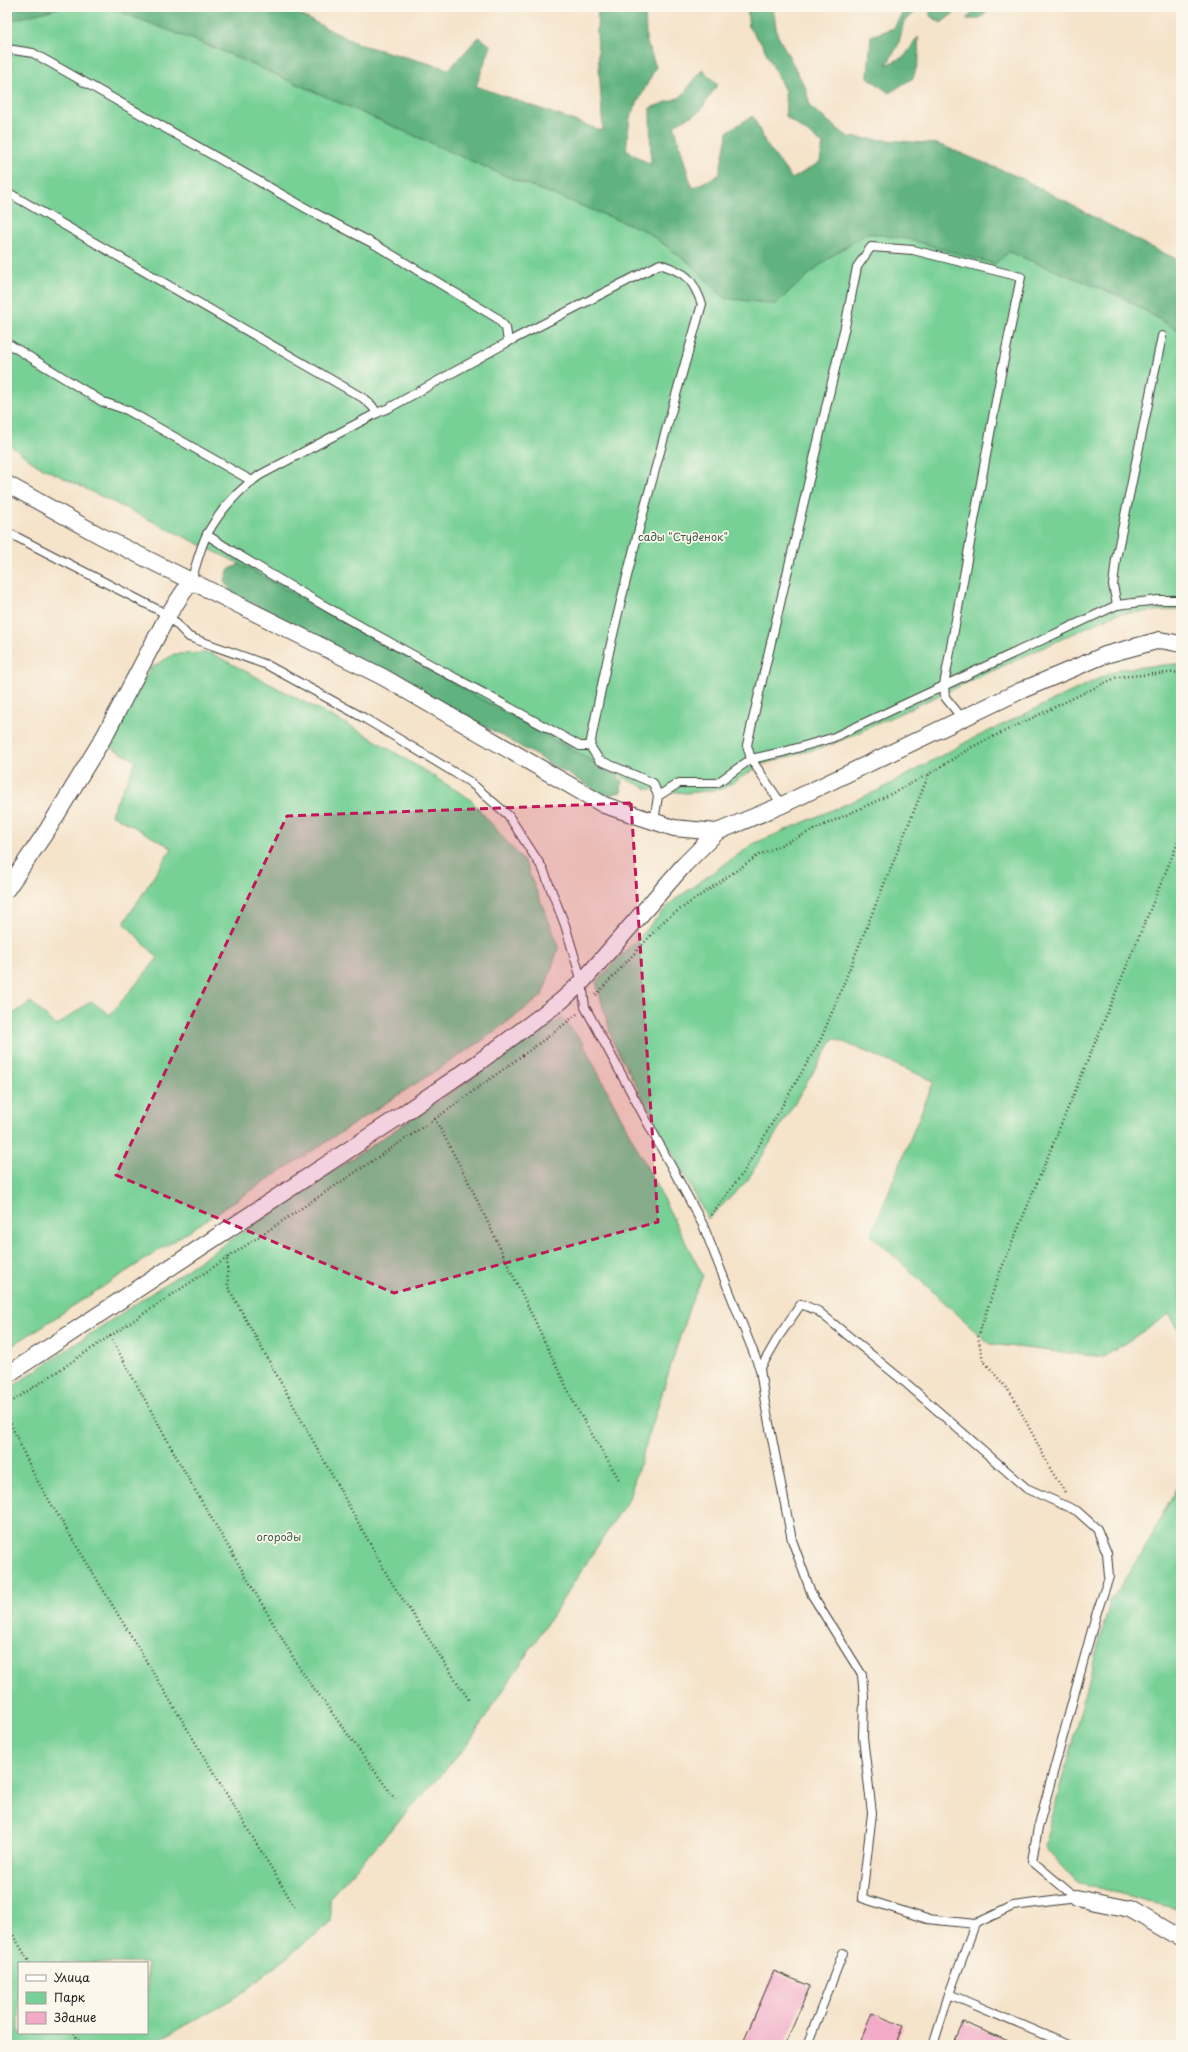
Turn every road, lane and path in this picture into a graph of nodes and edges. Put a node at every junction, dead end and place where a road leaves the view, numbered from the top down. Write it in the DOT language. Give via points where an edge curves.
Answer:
graph roads {
  1 [pos="7,49"];
  2 [pos="7,192"];
  3 [pos="1162,336"];
  4 [pos="508,342"];
  5 [pos="7,343"];
  6 [pos="376,413"];
  7 [pos="252,481"];
  8 [pos="7,484"];
  9 [pos="7,532"];
  10 [pos="207,535"];
  11 [pos="191,581"];
  12 [pos="1181,600"];
  13 [pos="1117,605"];
  14 [pos="168,615"];
  15 [pos="1181,644"];
  16 [pos="1181,672"];
  17 [pos="1174,673"];
  18 [pos="1181,676"];
  19 [pos="944,685"];
  20 [pos="962,718"];
  21 [pos="590,746"];
  22 [pos="752,759"];
  23 [pos="929,774"];
  24 [pos="658,796"];
  25 [pos="782,805"];
  26 [pos="654,822"];
  27 [pos="716,832"];
  28 [pos="1181,835"];
  29 [pos="9,882"];
  30 [pos="582,982"];
  31 [pos="585,1007"];
  32 [pos="435,1119"];
  33 [pos="703,1225"];
  34 [pos="227,1258"];
  35 [pos="110,1336"];
  36 [pos="760,1369"];
  37 [pos="7,1375"];
  38 [pos="7,1405"];
  39 [pos="7,1416"];
  40 [pos="620,1481"];
  41 [pos="1077,1511"];
  42 [pos="469,1700"];
  43 [pos="395,1799"];
  44 [pos="1076,1898"];
  45 [pos="296,1909"];
  46 [pos="975,1924"];
  47 [pos="7,1925"];
  48 [pos="1181,1939"];
  49 [pos="843,1953"];
  50 [pos="29,1962"];
  51 [pos="949,1994"];
  52 [pos="75,2034"];
  53 [pos="81,2045"];
  54 [pos="807,2045"];
  55 [pos="933,2045"];
  56 [pos="1068,2045"];
  1 -- 4 [label="lane" via="33,53 374,244 497,318 506,328"];
  2 -- 6 [label="lane" via="363,398"];
  3 -- 13 [label="lane" via="1116,559 1114,585"];
  4 -- 6 [label="lane"];
  4 -- 21 [label="lane" via="660,264 683,272 696,287 702,304 659,451 621,598"];
  5 -- 7 [label="lane" via="103,402 127,410"];
  6 -- 7 [label="lane"];
  7 -- 10 [label="lane" via="230,501"];
  8 -- 11 [label="street" via="99,535"];
  9 -- 14 [label="lane"];
  10 -- 11 [label="lane"];
  10 -- 21 [label="lane" via="332,610 580,746"];
  11 -- 14 [label="street"];
  11 -- 26 [label="street" via="383,677 604,805"];
  12 -- 13 [label="lane"];
  13 -- 19 [label="lane"];
  14 -- 29 [label="street" via="105,736 48,829"];
  14 -- 30 [label="lane" via="190,637 267,665 364,718 470,782 508,815 543,869 565,925"];
  15 -- 20 [label="street" via="1160,640 1105,655"];
  16 -- 17 [label="path"];
  17 -- 18 [label="path"];
  17 -- 23 [label="path" via="1117,677 972,747"];
  19 -- 20 [label="lane" via="945,697"];
  19 -- 22 [label="lane" via="832,738"];
  19 -- 22 [label="lane" via="1021,277 913,250 871,247 857,267 747,745"];
  20 -- 25 [label="street"];
  21 -- 24 [label="lane" via="599,760 653,783"];
  22 -- 24 [label="lane" via="717,782 679,784"];
  22 -- 25 [label="lane"];
  23 -- 31 [label="path" via="759,855 666,919"];
  23 -- 33 [label="path" via="821,1039 743,1173"];
  24 -- 26 [label="lane"];
  25 -- 27 [label="street"];
  26 -- 27 [label="street" via="674,828"];
  27 -- 30 [label="street"];
  28 -- 41 [label="path" via="998,1276 978,1337 984,1360 1013,1396 1052,1472"];
  30 -- 31 [label="lane"];
  30 -- 37 [label="street" via="561,1001 459,1075"];
  31 -- 32 [label="path"];
  31 -- 33 [label="lane"];
  32 -- 34 [label="path"];
  32 -- 40 [label="path" via="467,1179 577,1409"];
  33 -- 36 [label="lane"];
  34 -- 35 [label="path"];
  34 -- 42 [label="path" via="228,1287 390,1580"];
  35 -- 38 [label="path"];
  35 -- 43 [label="path" via="188,1478 300,1669"];
  36 -- 41 [label="lane" via="801,1304 818,1311 907,1384 1026,1488"];
  36 -- 46 [label="lane" via="792,1540 812,1595 862,1675 862,1737 872,1813 862,1898 927,1919"];
  39 -- 45 [label="path" via="34,1477"];
  41 -- 44 [label="lane" via="1097,1529 1107,1552 1109,1577 1038,1828 1032,1861"];
  44 -- 46 [label="lane" via="1013,1906"];
  44 -- 48 [label="street" via="1130,1909"];
  46 -- 51 [label="lane"];
  47 -- 50 [label="path"];
  49 -- 54 [label="lane"];
  51 -- 55 [label="lane"];
  51 -- 56 [label="lane"];
  52 -- 53 [label="path"];
}
